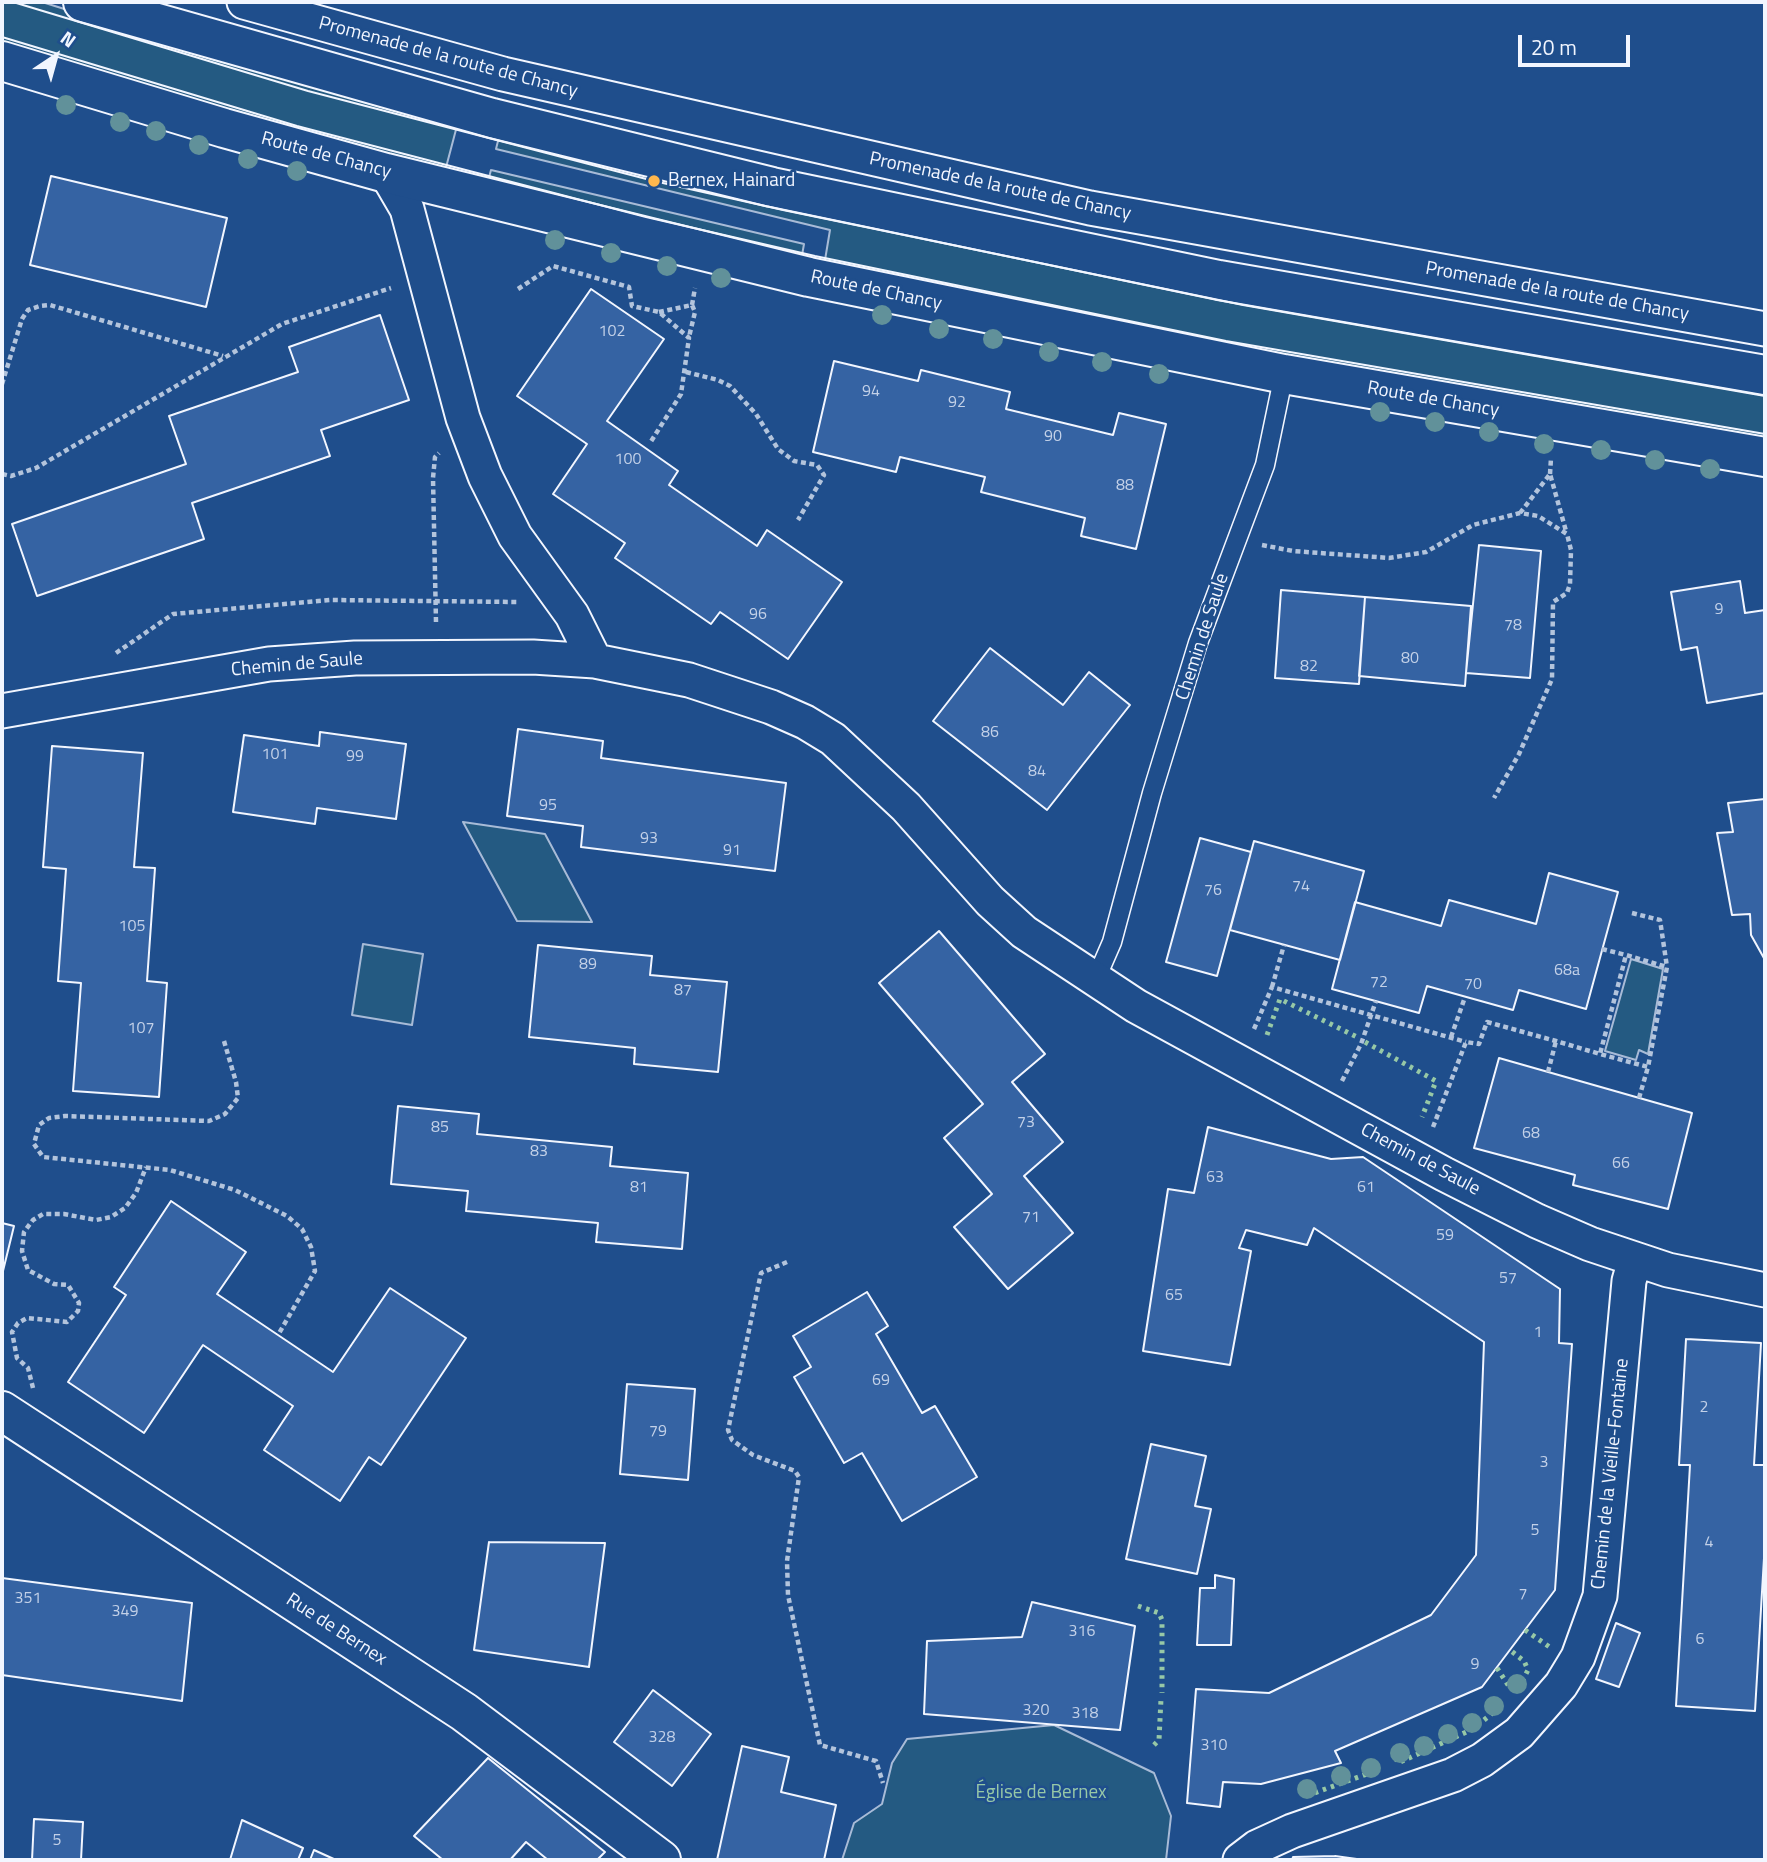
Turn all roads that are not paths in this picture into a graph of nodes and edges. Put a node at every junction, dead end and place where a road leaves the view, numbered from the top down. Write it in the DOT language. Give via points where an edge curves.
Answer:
graph roads {
  1 [pos="83,2"];
  2 [pos="244,2"];
  3 [pos="2,61"];
  4 [pos="386,173"];
  5 [pos="1765,329"];
  6 [pos="1284,374"];
  7 [pos="1765,375"];
  8 [pos="1765,457"];
  9 [pos="595,661"];
  10 [pos="2,711"];
  11 [pos="1095,981"];
  12 [pos="1635,1260"];
  13 [pos="1765,1290"];
  14 [pos="8,1415"];
  15 [pos="655,1859"];
  16 [pos="1240,1860"];
  1 -- 7 [label="main road" via="399,93 772,187 1219,280"];
  2 -- 5 [label="street, Promenade de la route de Chancy" via="516,78 1090,208"];
  3 -- 4 [label="main road, Route de Chancy"];
  4 -- 6 [label="main road, Route de Chancy" via="810,277"];
  4 -- 9 [label="street" via="407,209 463,418 485,476 515,536 572,615"];
  6 -- 8 [label="main road, Route de Chancy"];
  6 -- 11 [label="lane, Chemin de Saule" via="1265,465 1198,643 1112,942"];
  9 -- 10 [label="street, Chemin de Saule" via="416,657 269,664"];
  9 -- 11 [label="street, Chemin de Saule" via="713,688 771,707 833,739 906,807 990,901 1024,932"];
  11 -- 12 [label="street, Chemin de Saule" via="1420,1161 1537,1221"];
  12 -- 13 [label="street, Chemin de Saule"];
  12 -- 16 [label="street, Chemin de la Vieille-Fontaine" via="1629,1281 1600,1596 1578,1657 1561,1685 1519,1733 1482,1760 1453,1775 1272,1840"];
  14 -- 15 [label="main road, Rue de Bernex" via="464,1712"];
}
